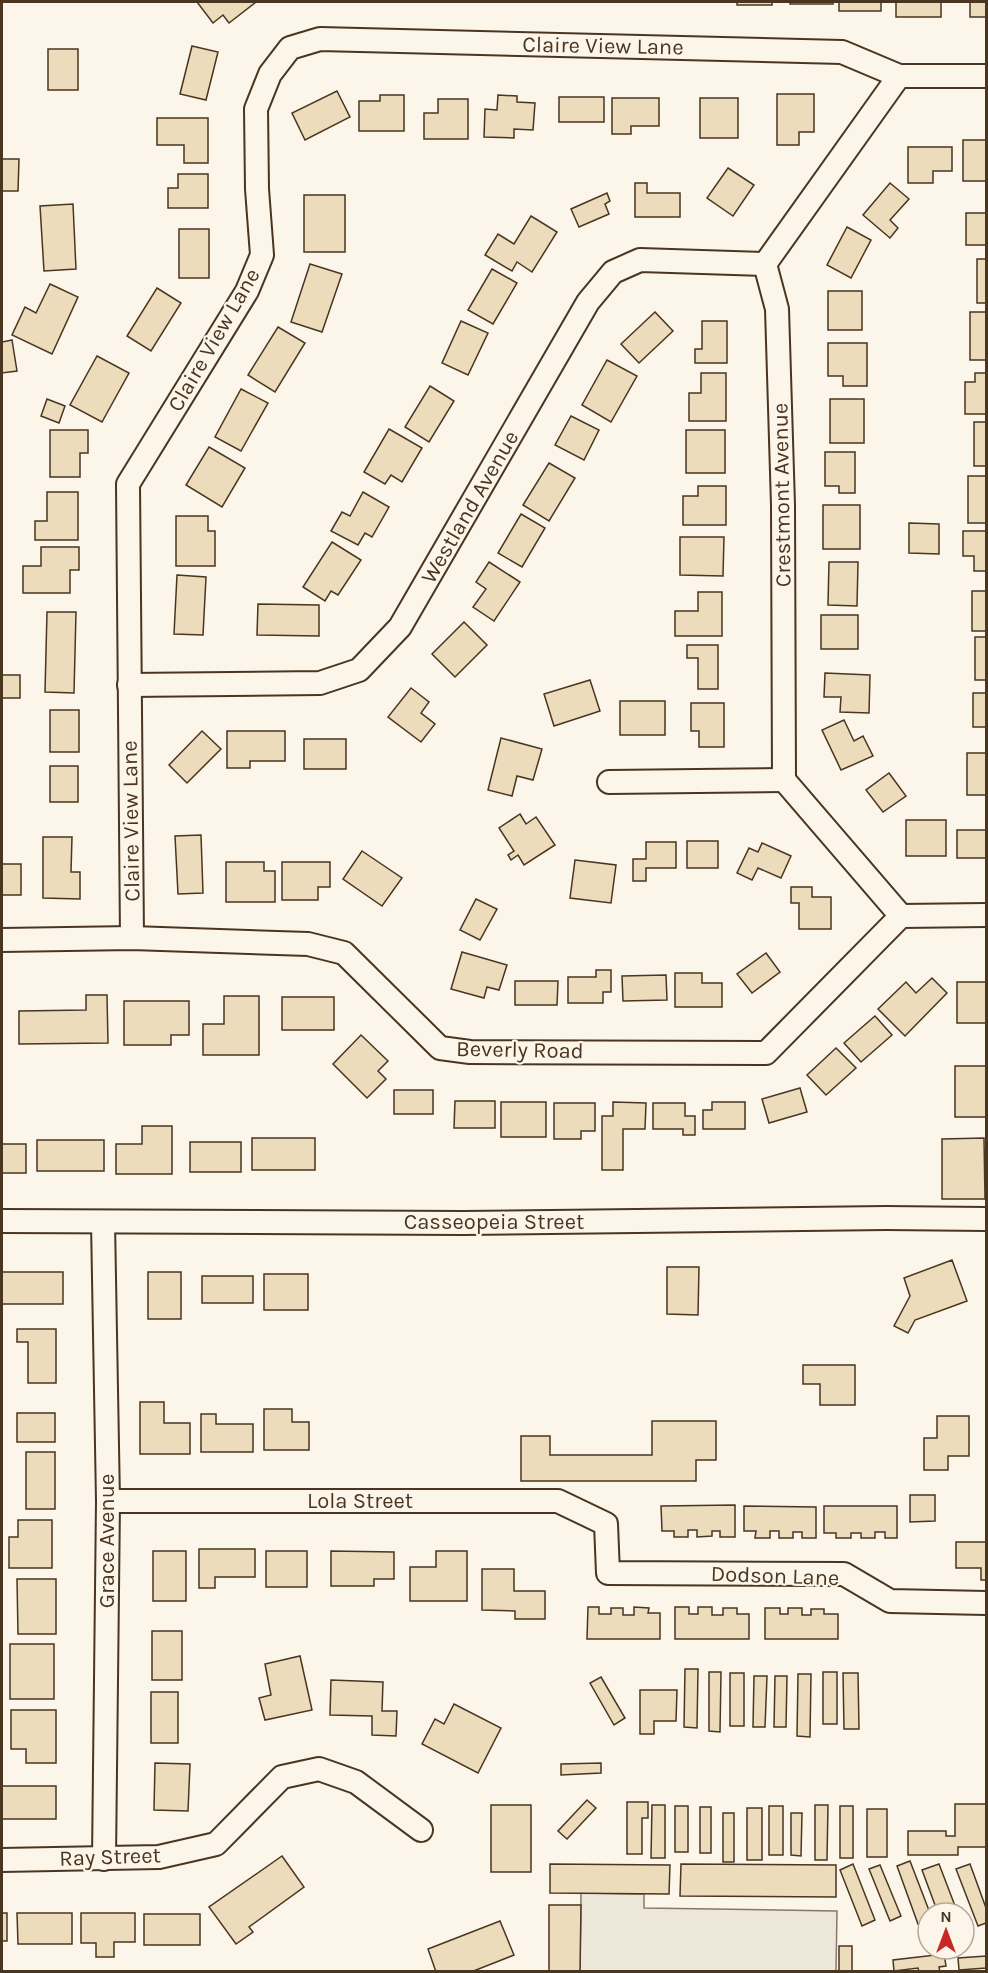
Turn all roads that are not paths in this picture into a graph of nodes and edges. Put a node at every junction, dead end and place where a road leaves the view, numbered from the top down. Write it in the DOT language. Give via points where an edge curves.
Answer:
graph roads {
  1 [pos="899,76"];
  2 [pos="987,76"];
  3 [pos="765,264"];
  4 [pos="129,685"];
  5 [pos="784,780"];
  6 [pos="609,782"];
  7 [pos="987,915"];
  8 [pos="901,916"];
  9 [pos="132,938"];
  10 [pos="2,940"];
  11 [pos="987,1219"];
  12 [pos="2,1221"];
  13 [pos="103,1222"];
  14 [pos="108,1501"];
  15 [pos="606,1524"];
  16 [pos="987,1603"];
  17 [pos="421,1830"];
  18 [pos="2,1860"];
  19 [pos="104,1860"];
  1 -- 2 [label="street, Claire View Lane"];
  1 -- 3 [label="street"];
  1 -- 4 [label="street, Claire View Lane" via="842,52 320,39 290,48 270,74 256,108 262,255 247,291 128,484"];
  3 -- 4 [label="street, Westland Avenue" via="640,260 613,272 588,302 400,627 358,670 320,683"];
  3 -- 5 [label="street, Crestmont Avenue" via="777,309 783,505"];
  4 -- 9 [label="street, Claire View Lane"];
  5 -- 6 [label="street"];
  5 -- 8 [label="street"];
  7 -- 8 [label="street"];
  8 -- 9 [label="street, Beverly Road" via="766,1053 470,1052 440,1048 344,953 308,944"];
  9 -- 10 [label="street, Beverly Road"];
  11 -- 13 [label="street, Casseopeia Street"];
  12 -- 13 [label="street, Casseopeia Street"];
  13 -- 14 [label="street, Grace Avenue"];
  14 -- 15 [label="street, Lola Street" via="558,1501"];
  14 -- 19 [label="street, Grace Avenue"];
  15 -- 16 [label="street, Dodson Lane" via="608,1574 844,1574 890,1601"];
  17 -- 19 [label="street, Ray Street" via="356,1782 319,1769 282,1777 216,1844 159,1857"];
  18 -- 19 [label="street, Ray Street"];
}
